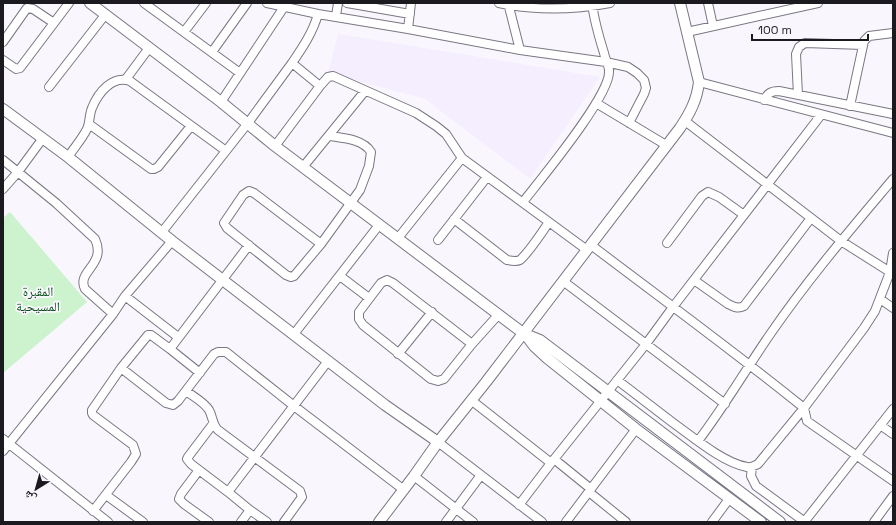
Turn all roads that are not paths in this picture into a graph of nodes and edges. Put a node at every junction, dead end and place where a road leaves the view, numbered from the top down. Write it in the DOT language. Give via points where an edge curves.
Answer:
graph roads {
  1 [pos="70,3"];
  2 [pos="90,3"];
  3 [pos="145,3"];
  4 [pos="206,3"];
  5 [pos="248,3"];
  6 [pos="267,3"];
  7 [pos="338,3"];
  8 [pos="347,3"];
  9 [pos="411,3"];
  10 [pos="499,3"];
  11 [pos="610,3"];
  12 [pos="680,3"];
  13 [pos="708,3"];
  14 [pos="818,3"];
  15 [pos="508,4"];
  16 [pos="285,5"];
  17 [pos="592,5"];
  18 [pos="318,14"];
  19 [pos="410,14"];
  20 [pos="106,15"];
  21 [pos="336,16"];
  22 [pos="54,23"];
  23 [pos="713,26"];
  24 [pos="408,28"];
  25 [pos="184,32"];
  26 [pos="687,32"];
  27 [pos="893,33"];
  28 [pos="3,42"];
  29 [pos="862,44"];
  30 [pos="149,48"];
  31 [pos="520,50"];
  32 [pos="212,52"];
  33 [pos="3,60"];
  34 [pos="606,62"];
  35 [pos="292,63"];
  36 [pos="240,73"];
  37 [pos="126,79"];
  38 [pos="699,82"];
  39 [pos="320,86"];
  40 [pos="49,87"];
  41 [pos="365,91"];
  42 [pos="798,95"];
  43 [pos="764,100"];
  44 [pos="221,102"];
  45 [pos="596,103"];
  46 [pos="850,106"];
  47 [pos="3,109"];
  48 [pos="893,114"];
  49 [pos="821,115"];
  50 [pos="685,121"];
  51 [pos="248,123"];
  52 [pos="629,123"];
  53 [pos="89,124"];
  54 [pos="191,126"];
  55 [pos="893,133"];
  56 [pos="330,136"];
  57 [pos="43,138"];
  58 [pos="666,145"];
  59 [pos="275,146"];
  60 [pos="226,151"];
  61 [pos="68,157"];
  62 [pos="462,158"];
  63 [pos="3,160"];
  64 [pos="303,168"];
  65 [pos="18,172"];
  66 [pos="487,177"];
  67 [pos="893,179"];
  68 [pos="768,185"];
  69 [pos="3,189"];
  70 [pos="523,202"];
  71 [pos="351,203"];
  72 [pos="744,215"];
  73 [pos="811,218"];
  74 [pos="454,219"];
  75 [pos="549,222"];
  76 [pos="379,225"];
  77 [pos="162,232"];
  78 [pos="398,238"];
  79 [pos="438,240"];
  80 [pos="172,241"];
  81 [pos="841,241"];
  82 [pos="667,243"];
  83 [pos="321,244"];
  84 [pos="249,245"];
  85 [pos="589,247"];
  86 [pos="893,253"];
  87 [pos="891,273"];
  88 [pos="340,276"];
  89 [pos="222,279"];
  90 [pos="694,280"];
  91 [pos="563,281"];
  92 [pos="125,296"];
  93 [pos="369,298"];
  94 [pos="880,299"];
  95 [pos="673,307"];
  96 [pos="893,308"];
  97 [pos="432,312"];
  98 [pos="113,314"];
  99 [pos="499,314"];
  100 [pos="523,333"];
  101 [pos="294,334"];
  102 [pos="178,337"];
  103 [pos="472,344"];
  104 [pos="646,344"];
  105 [pos="170,348"];
  106 [pos="398,354"];
  107 [pos="328,361"];
  108 [pos="750,364"];
  109 [pos="121,368"];
  110 [pos="200,372"];
  111 [pos="617,380"];
  112 [pos="186,391"];
  113 [pos="609,391"];
  114 [pos="472,400"];
  115 [pos="602,401"];
  116 [pos="725,404"];
  117 [pos="294,406"];
  118 [pos="804,408"];
  119 [pos="893,409"];
  120 [pos="213,424"];
  121 [pos="880,425"];
  122 [pos="636,429"];
  123 [pos="893,434"];
  124 [pos="698,441"];
  125 [pos="6,442"];
  126 [pos="438,442"];
  127 [pos="3,451"];
  128 [pos="857,455"];
  129 [pos="254,456"];
  130 [pos="552,461"];
  131 [pos="752,467"];
  132 [pos="199,470"];
  133 [pos="481,475"];
  134 [pos="414,476"];
  135 [pos="893,481"];
  136 [pos="404,490"];
  137 [pos="590,490"];
  138 [pos="228,492"];
  139 [pos="106,495"];
  140 [pos="893,496"];
  141 [pos="729,499"];
  142 [pos="519,505"];
  143 [pos="456,509"];
  144 [pos="93,510"];
  145 [pos="250,510"];
  146 [pos="106,522"];
  147 [pos="143,522"];
  148 [pos="209,522"];
  149 [pos="241,522"];
  150 [pos="267,522"];
  151 [pos="284,522"];
  152 [pos="379,522"];
  153 [pos="446,522"];
  154 [pos="472,522"];
  155 [pos="542,522"];
  156 [pos="566,522"];
  157 [pos="626,522"];
  158 [pos="712,522"];
  159 [pos="761,522"];
  160 [pos="780,522"];
  161 [pos="805,522"];
  162 [pos="874,522"];
  1 -- 22 [label="street"];
  2 -- 20 [label="main road"];
  3 -- 25 [label="street"];
  4 -- 25 [label="street"];
  5 -- 32 [label="street"];
  6 -- 16 [label="street"];
  7 -- 21 [label="street"];
  8 -- 19 [label="street"];
  9 -- 19 [label="street"];
  10 -- 15 [label="street"];
  11 -- 17 [label="street"];
  12 -- 26 [label="main road"];
  13 -- 23 [label="street"];
  14 -- 23 [label="street"];
  15 -- 17 [label="street" via="544,9"];
  15 -- 31 [label="street"];
  16 -- 18 [label="street"];
  16 -- 36 [label="street"];
  17 -- 34 [label="street"];
  18 -- 21 [label="street"];
  18 -- 35 [label="street" via="305,45"];
  19 -- 24 [label="street"];
  20 -- 30 [label="main road"];
  20 -- 40 [label="street"];
  21 -- 24 [label="street"];
  22 -- 28 [label="street" via="33,9 27,8"];
  22 -- 33 [label="street" via="20,68 16,69"];
  23 -- 26 [label="street"];
  24 -- 31 [label="street"];
  25 -- 32 [label="street"];
  26 -- 38 [label="main road"];
  27 -- 29 [label="street" via="869,36"];
  29 -- 42 [label="street" via="805,43 799,47 796,54"];
  29 -- 46 [label="street"];
  30 -- 37 [label="street"];
  30 -- 44 [label="main road"];
  31 -- 34 [label="street"];
  32 -- 36 [label="street"];
  34 -- 45 [label="street" via="609,77"];
  34 -- 52 [label="street" via="628,67 644,80 644,94"];
  35 -- 39 [label="street"];
  35 -- 51 [label="street"];
  36 -- 44 [label="street"];
  37 -- 53 [label="street" via="114,80 103,91 92,109"];
  37 -- 54 [label="street"];
  38 -- 43 [label="street"];
  38 -- 50 [label="main road" via="698,95"];
  39 -- 41 [label="street" via="328,77 333,76"];
  39 -- 59 [label="street"];
  41 -- 56 [label="street"];
  41 -- 62 [label="street" via="416,113 436,126 446,134"];
  42 -- 43 [label="street" via="772,91"];
  42 -- 46 [label="street"];
  43 -- 49 [label="street"];
  44 -- 51 [label="main road"];
  45 -- 52 [label="street"];
  45 -- 70 [label="street"];
  46 -- 48 [label="street"];
  47 -- 57 [label="main road"];
  49 -- 55 [label="street"];
  49 -- 68 [label="street"];
  50 -- 58 [label="main road"];
  50 -- 68 [label="street"];
  51 -- 59 [label="main road"];
  51 -- 60 [label="street"];
  52 -- 58 [label="street"];
  53 -- 54 [label="street" via="151,169 158,167"];
  53 -- 61 [label="street"];
  54 -- 60 [label="street"];
  56 -- 64 [label="street"];
  56 -- 71 [label="street" via="359,142 371,152 365,179"];
  57 -- 61 [label="main road"];
  57 -- 65 [label="street"];
  58 -- 85 [label="main road"];
  59 -- 64 [label="main road"];
  60 -- 77 [label="street"];
  61 -- 77 [label="main road"];
  62 -- 66 [label="street"];
  62 -- 78 [label="street"];
  63 -- 65 [label="street"];
  64 -- 71 [label="main road"];
  65 -- 69 [label="street"];
  65 -- 98 [label="street" via="95,239 98,254 82,284"];
  66 -- 70 [label="street"];
  66 -- 74 [label="street"];
  67 -- 81 [label="street"];
  68 -- 72 [label="street"];
  68 -- 73 [label="street"];
  70 -- 75 [label="street"];
  71 -- 76 [label="main road"];
  71 -- 83 [label="street"];
  72 -- 82 [label="street" via="708,192 702,196"];
  72 -- 90 [label="street"];
  73 -- 81 [label="street"];
  73 -- 90 [label="street" via="744,306 740,308 728,304"];
  74 -- 75 [label="street" via="514,262 525,254"];
  74 -- 79 [label="street"];
  75 -- 85 [label="street"];
  76 -- 78 [label="main road"];
  76 -- 88 [label="street"];
  77 -- 80 [label="main road"];
  78 -- 99 [label="main road"];
  80 -- 89 [label="main road"];
  80 -- 92 [label="street"];
  81 -- 87 [label="street"];
  81 -- 108 [label="street"];
  83 -- 84 [label="street" via="294,276 286,275"];
  83 -- 84 [label="street" via="249,191 243,195 224,223 226,228"];
  84 -- 89 [label="street"];
  85 -- 91 [label="main road"];
  85 -- 95 [label="street"];
  86 -- 87 [label="street"];
  87 -- 94 [label="street"];
  88 -- 93 [label="street"];
  88 -- 101 [label="street"];
  89 -- 101 [label="main road"];
  89 -- 102 [label="street"];
  90 -- 95 [label="street"];
  91 -- 100 [label="main road"];
  91 -- 104 [label="street"];
  92 -- 98 [label="street"];
  92 -- 102 [label="street"];
  93 -- 97 [label="street" via="381,283 387,280"];
  93 -- 106 [label="street" via="359,312 360,322"];
  94 -- 96 [label="street"];
  94 -- 118 [label="street" via="864,328"];
  95 -- 104 [label="street"];
  95 -- 108 [label="street"];
  97 -- 103 [label="street"];
  97 -- 106 [label="street"];
  98 -- 125 [label="street"];
  99 -- 100 [label="main road"];
  99 -- 103 [label="street"];
  100 -- 113 [label="main road" via="540,340"];
  100 -- 114 [label="main road"];
  100 -- 115 [label="main road" via="534,346"];
  101 -- 107 [label="main road"];
  102 -- 105 [label="street"];
  103 -- 106 [label="street" via="444,379 438,381 431,379"];
  104 -- 111 [label="street"];
  104 -- 116 [label="street"];
  105 -- 109 [label="street" via="148,335"];
  105 -- 110 [label="street"];
  107 -- 117 [label="street"];
  107 -- 126 [label="main road"];
  108 -- 116 [label="street"];
  108 -- 118 [label="street"];
  109 -- 112 [label="street" via="170,405 175,404"];
  109 -- 139 [label="street" via="94,406 92,413 133,445 136,454"];
  110 -- 112 [label="street"];
  110 -- 117 [label="street" via="218,352 226,352"];
  111 -- 113 [label="street"];
  111 -- 124 [label="street"];
  112 -- 120 [label="street" via="207,407"];
  113 -- 115 [label="street"];
  113 -- 160 [label="main road"];
  114 -- 126 [label="main road"];
  114 -- 130 [label="street"];
  115 -- 122 [label="main road"];
  115 -- 130 [label="street"];
  116 -- 124 [label="street"];
  117 -- 129 [label="street"];
  117 -- 136 [label="street"];
  118 -- 128 [label="street" via="807,420"];
  118 -- 131 [label="street" via="765,457"];
  119 -- 121 [label="street"];
  120 -- 129 [label="street"];
  120 -- 132 [label="street" via="188,457 189,462"];
  121 -- 123 [label="street"];
  121 -- 128 [label="street"];
  122 -- 137 [label="street"];
  122 -- 141 [label="main road"];
  124 -- 131 [label="street" via="735,463"];
  125 -- 127 [label="street"];
  125 -- 144 [label="street"];
  126 -- 133 [label="street"];
  126 -- 134 [label="main road"];
  128 -- 135 [label="street"];
  128 -- 161 [label="street"];
  129 -- 138 [label="street"];
  129 -- 151 [label="street" via="302,494"];
  130 -- 137 [label="street"];
  130 -- 142 [label="street"];
  131 -- 161 [label="street" via="751,476 756,486"];
  132 -- 138 [label="street"];
  132 -- 148 [label="street" via="179,499"];
  133 -- 142 [label="street"];
  133 -- 143 [label="street"];
  134 -- 136 [label="main road"];
  134 -- 143 [label="street"];
  136 -- 152 [label="main road"];
  137 -- 156 [label="street"];
  137 -- 157 [label="street"];
  138 -- 145 [label="street"];
  139 -- 144 [label="street"];
  139 -- 147 [label="street"];
  140 -- 162 [label="street"];
  141 -- 158 [label="street"];
  141 -- 159 [label="main road"];
  142 -- 155 [label="street"];
  143 -- 153 [label="street"];
  143 -- 154 [label="street"];
  144 -- 146 [label="street"];
  145 -- 149 [label="street"];
  145 -- 150 [label="street"];
}
